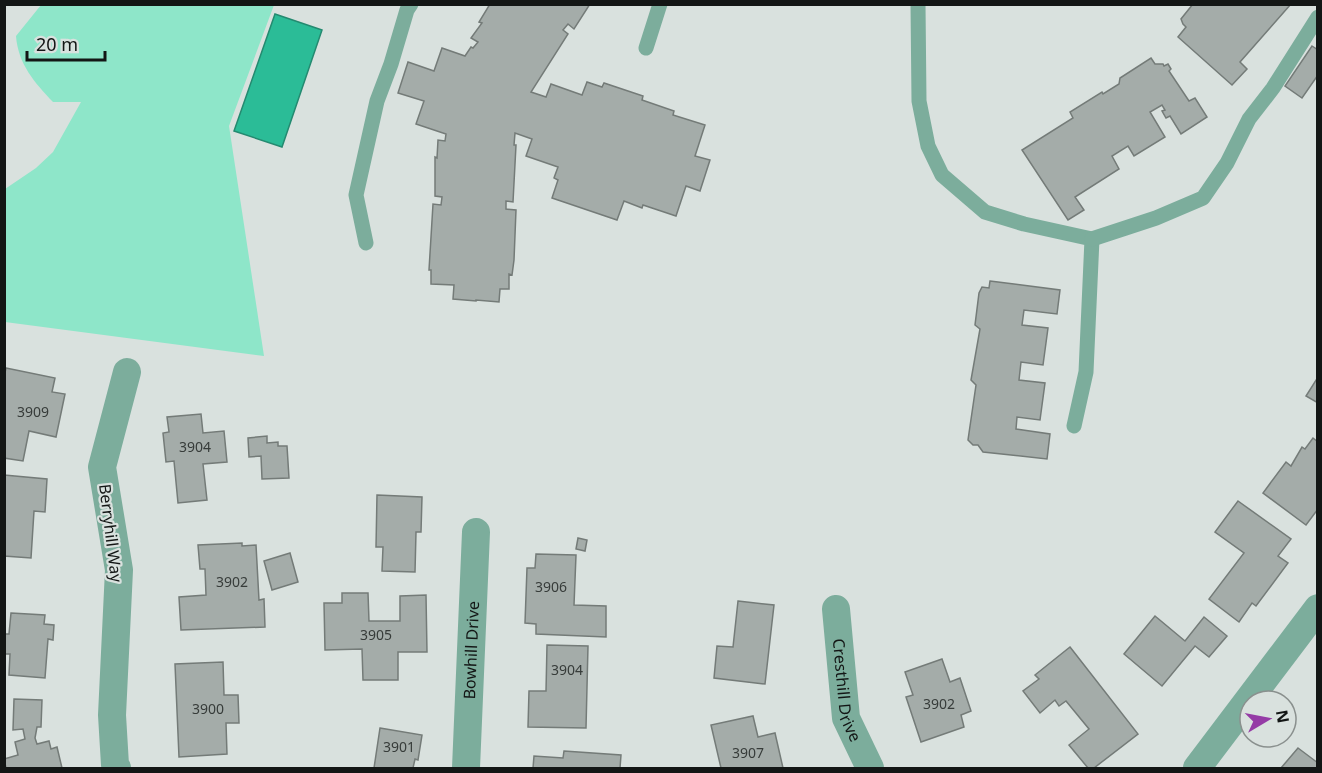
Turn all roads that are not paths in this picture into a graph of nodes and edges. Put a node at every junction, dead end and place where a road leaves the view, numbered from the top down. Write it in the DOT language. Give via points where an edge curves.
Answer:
graph roads {
  1 [pos="411,4"];
  2 [pos="660,4"];
  3 [pos="918,4"];
  4 [pos="1317,17"];
  5 [pos="646,48"];
  6 [pos="1092,239"];
  7 [pos="366,243"];
  8 [pos="127,372"];
  9 [pos="1074,426"];
  10 [pos="477,532"];
  11 [pos="1317,608"];
  12 [pos="836,609"];
  13 [pos="117,768"];
  14 [pos="466,768"];
  15 [pos="870,768"];
  16 [pos="1197,768"];
  1 -- 7 [label="lane" via="377,101 356,195"];
  2 -- 5 [label="lane"];
  3 -- 6 [label="lane" via="919,101 928,146 942,174 985,212"];
  4 -- 6 [label="lane" via="1249,119 1227,163 1203,198"];
  6 -- 9 [label="lane" via="1086,372"];
  8 -- 13 [label="street, Berryhill Way" via="102,467 119,570 112,715"];
  10 -- 14 [label="street, Bowhill Drive"];
  11 -- 16 [label="street"];
  12 -- 15 [label="street, Cresthill Drive" via="846,718"];
}
